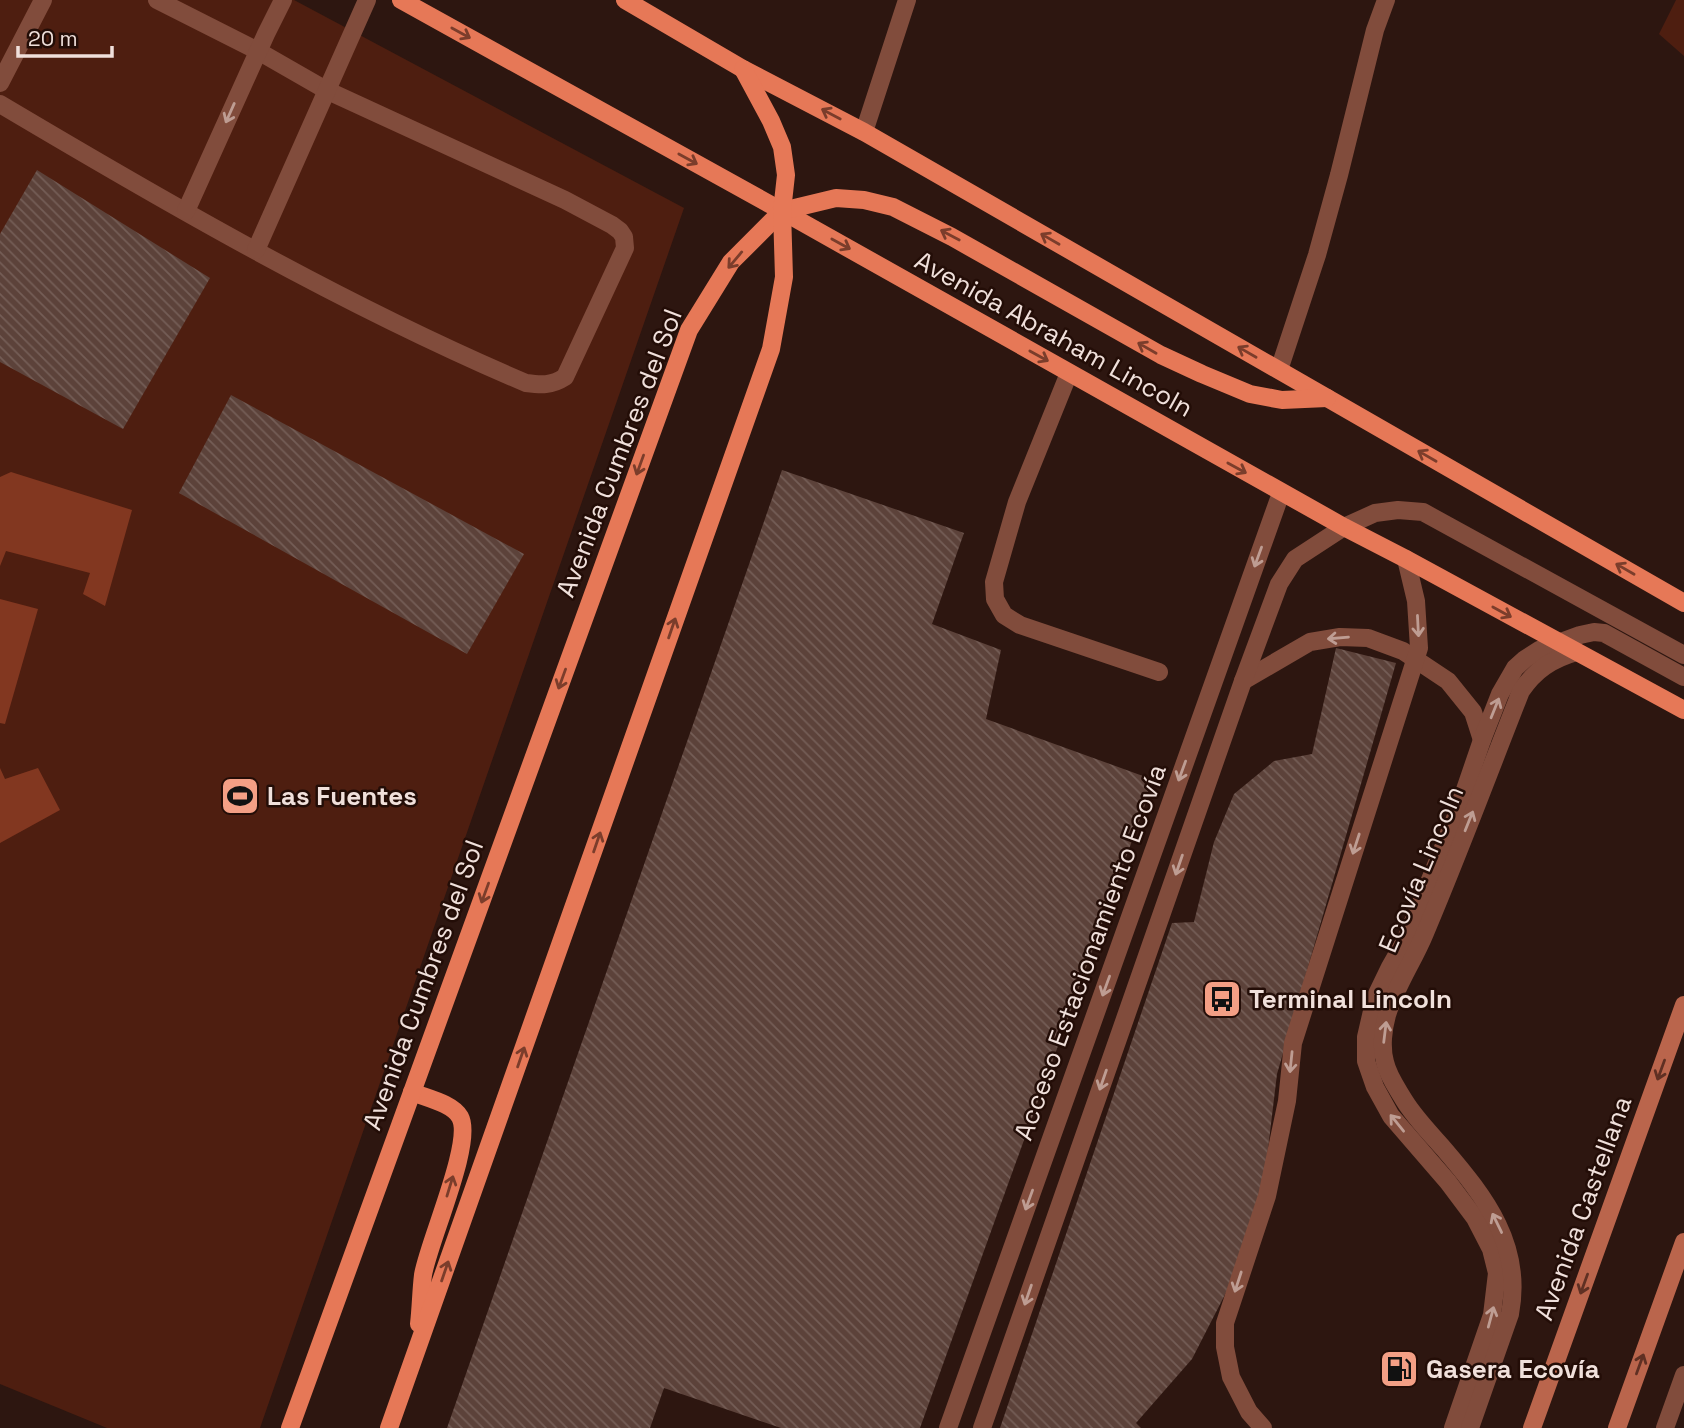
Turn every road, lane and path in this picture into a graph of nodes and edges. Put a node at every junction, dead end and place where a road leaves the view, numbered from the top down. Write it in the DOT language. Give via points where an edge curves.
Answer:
graph roads {
  1 [pos="43,0"];
  2 [pos="157,0"];
  3 [pos="283,0"];
  4 [pos="367,0"];
  5 [pos="401,0"];
  6 [pos="625,0"];
  7 [pos="907,0"];
  8 [pos="1380,2"];
  9 [pos="258,51"];
  10 [pos="743,69"];
  11 [pos="0,83"];
  12 [pos="326,90"];
  13 [pos="0,104"];
  14 [pos="863,132"];
  15 [pos="186,211"];
  16 [pos="782,211"];
  17 [pos="256,250"];
  18 [pos="1279,370"];
  19 [pos="1069,373"];
  20 [pos="1328,398"];
  21 [pos="1281,493"];
  22 [pos="1344,527"];
  23 [pos="1406,559"];
  24 [pos="1684,603"];
  25 [pos="1558,643"];
  26 [pos="1576,652"];
  27 [pos="1684,655"];
  28 [pos="1416,658"];
  29 [pos="1159,672"];
  30 [pos="1684,677"];
  31 [pos="1243,681"];
  32 [pos="1684,710"];
  33 [pos="1482,740"];
  34 [pos="1684,1005"];
  35 [pos="412,1092"];
  36 [pos="1684,1242"];
  37 [pos="418,1348"];
  38 [pos="1684,1375"];
  39 [pos="290,1428"];
  40 [pos="389,1428"];
  41 [pos="948,1428"];
  42 [pos="982,1428"];
  43 [pos="1263,1428"];
  44 [pos="1453,1428"];
  45 [pos="1470,1428"];
  46 [pos="1532,1428"];
  47 [pos="1617,1428"];
  48 [pos="1665,1428"];
  1 -- 11 [label="street"];
  2 -- 9 [label="street"];
  3 -- 9 [label="street"];
  4 -- 12 [label="street"];
  5 -- 16 [label="main road, Avenida Abraham Lincoln, one-way"];
  6 -- 10 [label="main road"];
  7 -- 14 [label="street"];
  8 -- 18 [label="street" via="1317,256"];
  9 -- 12 [label="street"];
  9 -- 15 [label="street, one-way"];
  14 -- 10 [label="main road, one-way"];
  10 -- 16 [label="main road" via="782,147 786,175"];
  12 -- 17 [label="street"];
  12 -- 17 [label="street" via="612,225 624,237 617,268 565,377 541,385 526,383 411,332"];
  13 -- 15 [label="street"];
  18 -- 14 [label="main road, one-way"];
  15 -- 17 [label="street"];
  16 -- 19 [label="main road, Avenida Abraham Lincoln, one-way"];
  20 -- 16 [label="main road, one-way" via="1282,400 1250,394 1202,374 893,207 836,198"];
  16 -- 35 [label="main road, Avenida Cumbres del Sol, one-way" via="731,262 689,330"];
  37 -- 16 [label="main road, one-way" via="771,349 784,277"];
  18 -- 20 [label="main road"];
  19 -- 21 [label="main road, Avenida Abraham Lincoln, one-way"];
  19 -- 29 [label="street" via="1017,502 994,582 995,599 1004,615 1020,625"];
  24 -- 20 [label="main road, one-way"];
  21 -- 22 [label="main road, Avenida Abraham Lincoln"];
  21 -- 41 [label="street, Acceso Estacionamiento Ecovía, one-way"];
  22 -- 23 [label="main road, Avenida Abraham Lincoln"];
  22 -- 27 [label="street" via="1376,513 1423,512"];
  22 -- 31 [label="street" via="1287,569"];
  23 -- 25 [label="main road, Avenida Abraham Lincoln, one-way"];
  23 -- 28 [label="street, one-way" via="1416,601"];
  25 -- 26 [label="main road, Avenida Abraham Lincoln"];
  25 -- 30 [label="street" via="1594,632 1604,634"];
  33 -- 25 [label="street, one-way" via="1515,668"];
  26 -- 32 [label="main road, Avenida Abraham Lincoln"];
  45 -- 26 [label="street, Ecovía Lincoln, one-way" via="1510,1314 1510,1260 1490,1209 1412,1113 1389,1074 1383,1041 1387,1016 1521,691 1543,668"];
  28 -- 31 [label="street, one-way" via="1368,638 1340,637 1310,642"];
  28 -- 33 [label="street" via="1448,681 1473,712"];
  28 -- 43 [label="street, one-way" via="1293,1043 1287,1101 1267,1196 1225,1323 1231,1377"];
  31 -- 42 [label="street, one-way"];
  44 -- 33 [label="street, one-way" via="1492,1315 1497,1273 1475,1218 1391,1116 1366,1061 1366,1037 1376,998 1430,882"];
  34 -- 46 [label="street, Avenida Castellana, one-way"];
  37 -- 35 [label="main road, one-way" via="423,1273 460,1153 463,1129 459,1116 449,1107"];
  35 -- 39 [label="main road, Avenida Cumbres del Sol"];
  47 -- 36 [label="street, one-way"];
  37 -- 40 [label="main road"];
  38 -- 48 [label="street"];
}
